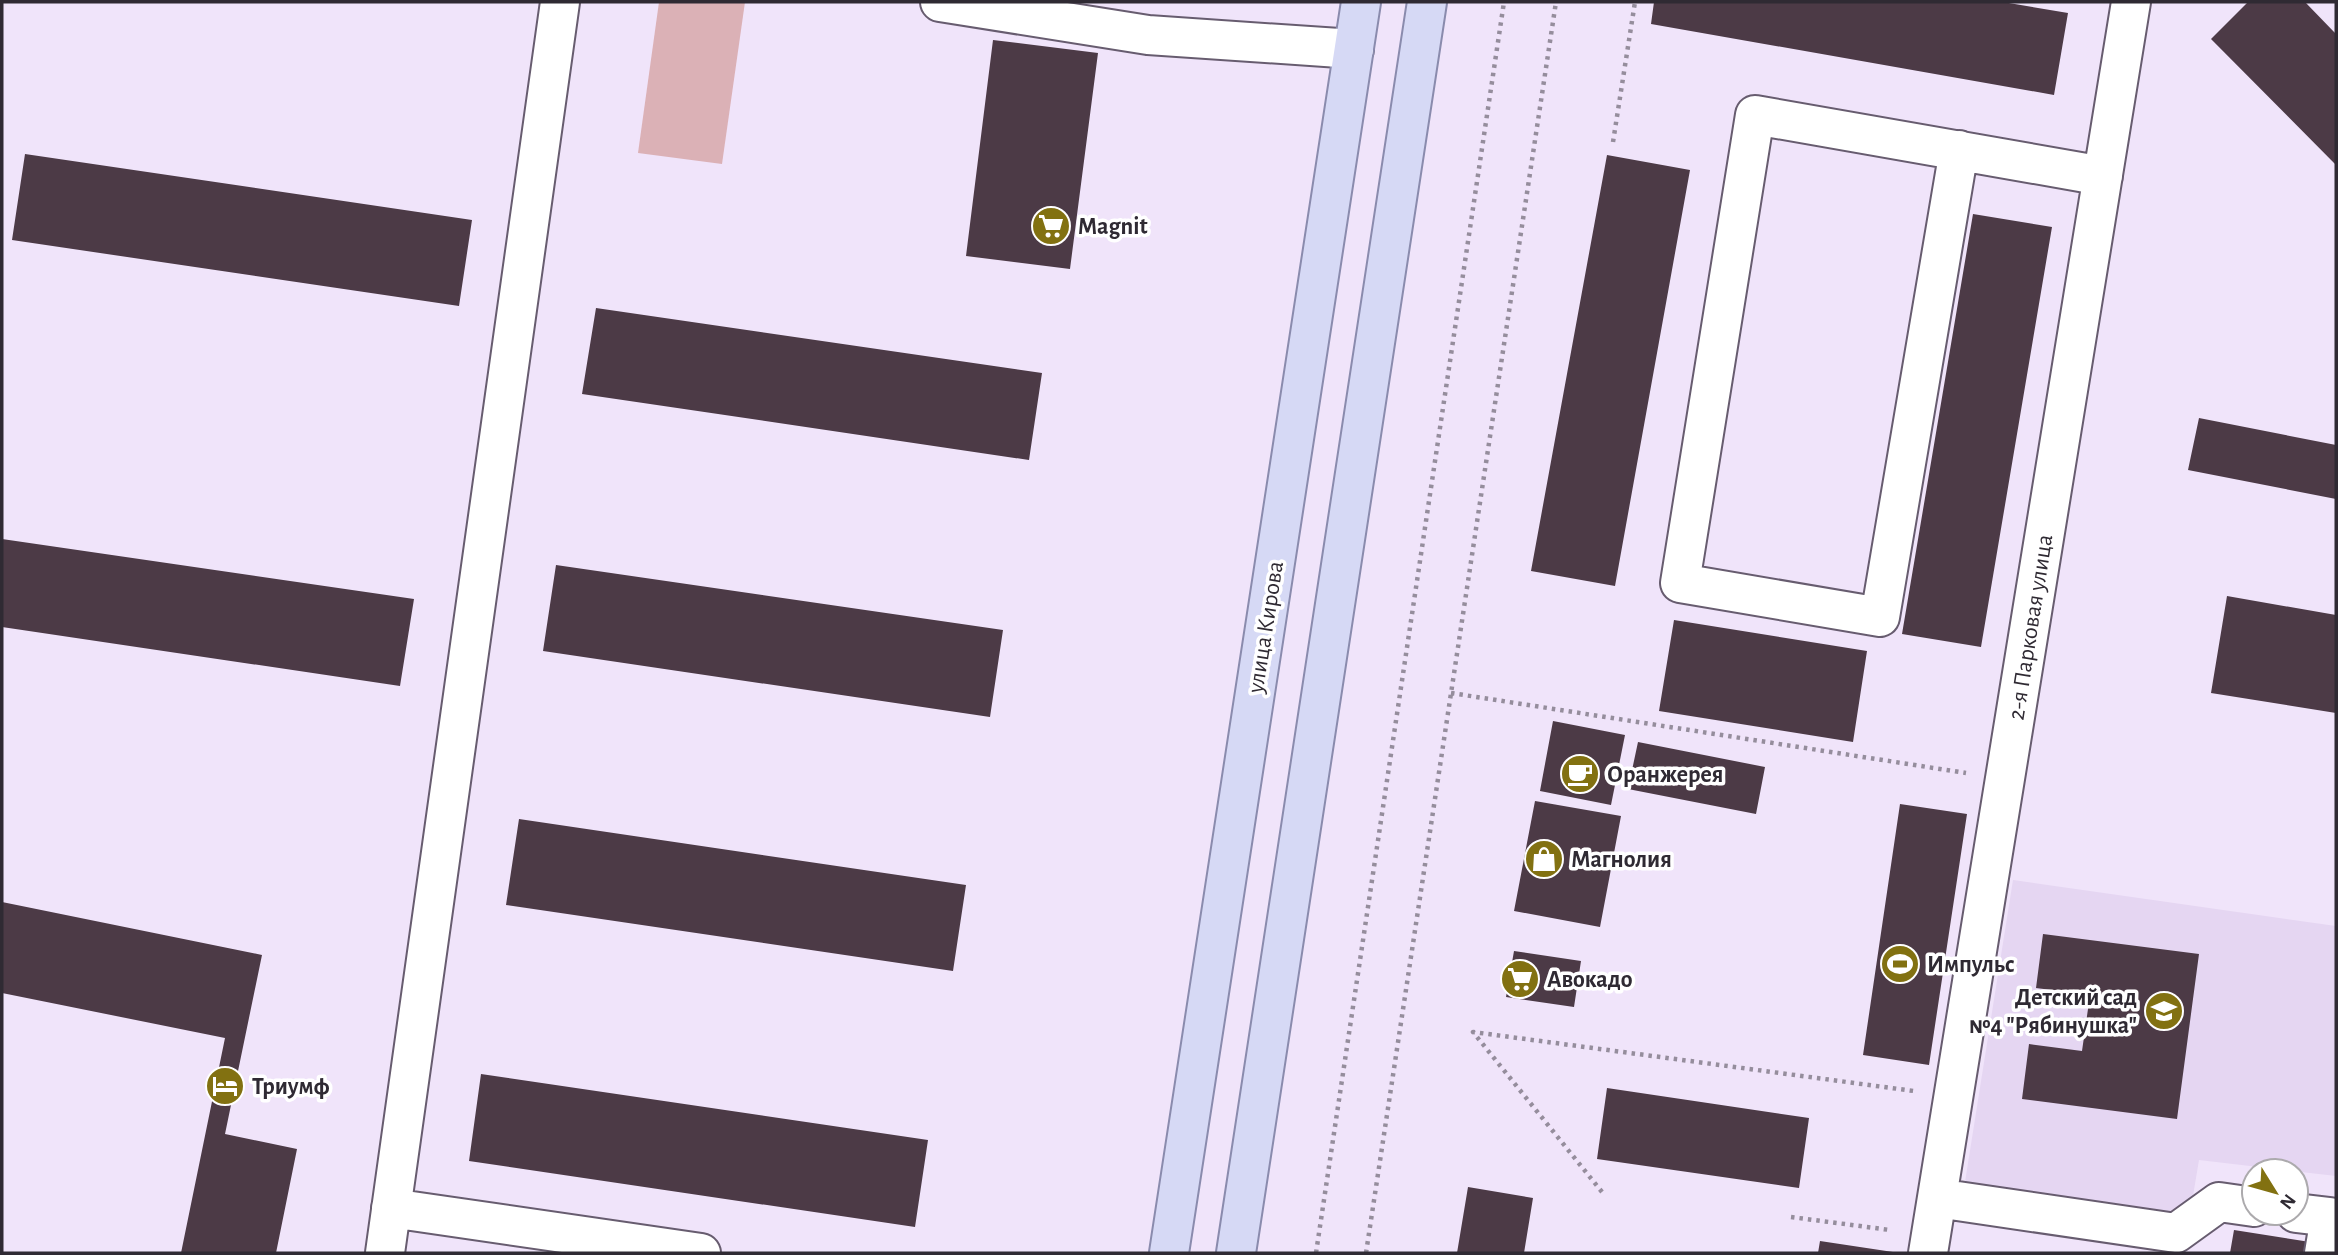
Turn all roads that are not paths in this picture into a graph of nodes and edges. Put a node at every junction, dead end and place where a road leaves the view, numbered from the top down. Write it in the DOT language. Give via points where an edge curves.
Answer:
graph roads {
  1 [pos="560,2"];
  2 [pos="940,2"];
  3 [pos="1361,2"];
  4 [pos="1427,2"];
  5 [pos="2131,2"];
  6 [pos="1354,49"];
  7 [pos="1959,150"];
  8 [pos="2103,176"];
  9 [pos="1937,1198"];
  10 [pos="2240,1205"];
  11 [pos="391,1208"];
  12 [pos="2310,1215"];
  13 [pos="1930,1244"];
  14 [pos="385,1253"];
  15 [pos="701,1253"];
  16 [pos="1169,1253"];
  17 [pos="1236,1253"];
  18 [pos="2324,1253"];
  1 -- 11 [label="street"];
  2 -- 6 [label="street" via="1148,35"];
  3 -- 6 [label="main road, улица Кирова"];
  4 -- 17 [label="main road"];
  5 -- 8 [label="street, 2-я Парковая улица"];
  6 -- 16 [label="main road, улица Кирова"];
  7 -- 7 [label="street" via="1880,617 1680,583 1755,114"];
  7 -- 8 [label="street"];
  8 -- 9 [label="street, 2-я Парковая улица"];
  9 -- 10 [label="street" via="2176,1233 2219,1202"];
  9 -- 13 [label="street, 2-я Парковая улица"];
  11 -- 14 [label="street"];
  11 -- 15 [label="street"];
  12 -- 18 [label="street" via="2330,1217"];
}
